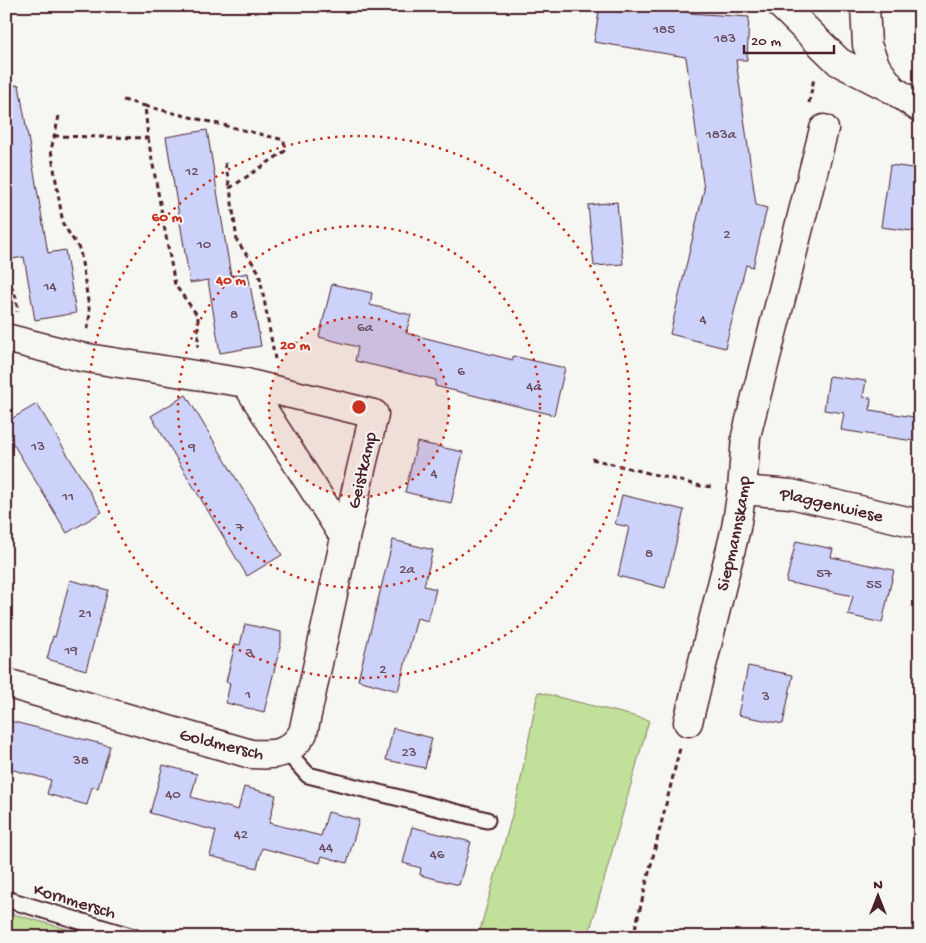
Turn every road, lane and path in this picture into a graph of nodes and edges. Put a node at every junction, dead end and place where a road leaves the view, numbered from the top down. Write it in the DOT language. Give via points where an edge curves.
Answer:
graph roads {
  1 [pos="782,6"];
  2 [pos="865,6"];
  3 [pos="892,89"];
  4 [pos="123,100"];
  5 [pos="145,106"];
  6 [pos="920,108"];
  7 [pos="59,116"];
  8 [pos="824,129"];
  9 [pos="54,136"];
  10 [pos="148,138"];
  11 [pos="225,163"];
  12 [pos="230,188"];
  13 [pos="6,338"];
  14 [pos="81,357"];
  15 [pos="198,375"];
  16 [pos="246,383"];
  17 [pos="281,392"];
  18 [pos="592,459"];
  19 [pos="701,486"];
  20 [pos="742,490"];
  21 [pos="920,524"];
  22 [pos="345,538"];
  23 [pos="6,683"];
  24 [pos="688,722"];
  25 [pos="286,751"];
  26 [pos="487,820"];
  27 [pos="6,899"];
  28 [pos="134,937"];
  29 [pos="633,937"];
  1 -- 3 [label="street" via="839,62"];
  2 -- 3 [label="street" via="867,45 876,67"];
  3 -- 6 [label="street"];
  4 -- 5 [label="path"];
  5 -- 10 [label="path"];
  5 -- 12 [label="path" via="284,140 285,151"];
  7 -- 9 [label="path"];
  8 -- 20 [label="street, Siepmannskamp" via="746,436"];
  9 -- 10 [label="path"];
  9 -- 14 [label="path" via="51,150 63,224 80,250 90,314"];
  10 -- 15 [label="path" via="175,285 198,316"];
  11 -- 12 [label="path"];
  12 -- 17 [label="path" via="237,241 259,272"];
  13 -- 14 [label="street, Geistkamp"];
  14 -- 15 [label="street, Geistkamp"];
  15 -- 16 [label="street, Geistkamp"];
  16 -- 17 [label="street, Geistkamp"];
  16 -- 22 [label="street, Geistkamp"];
  17 -- 22 [label="street, Geistkamp" via="374,414"];
  18 -- 19 [label="path"];
  20 -- 21 [label="street, Plaggenwiese" via="790,494"];
  20 -- 24 [label="street, Siepmannskamp" via="736,528"];
  22 -- 25 [label="street, Geistkamp" via="302,733"];
  23 -- 25 [label="street, Goldmersch" via="251,754 272,755"];
  24 -- 29 [label="path"];
  25 -- 26 [label="lane, Goldmersch" via="308,775"];
  27 -- 28 [label="lane, Kornmersch"];
}
